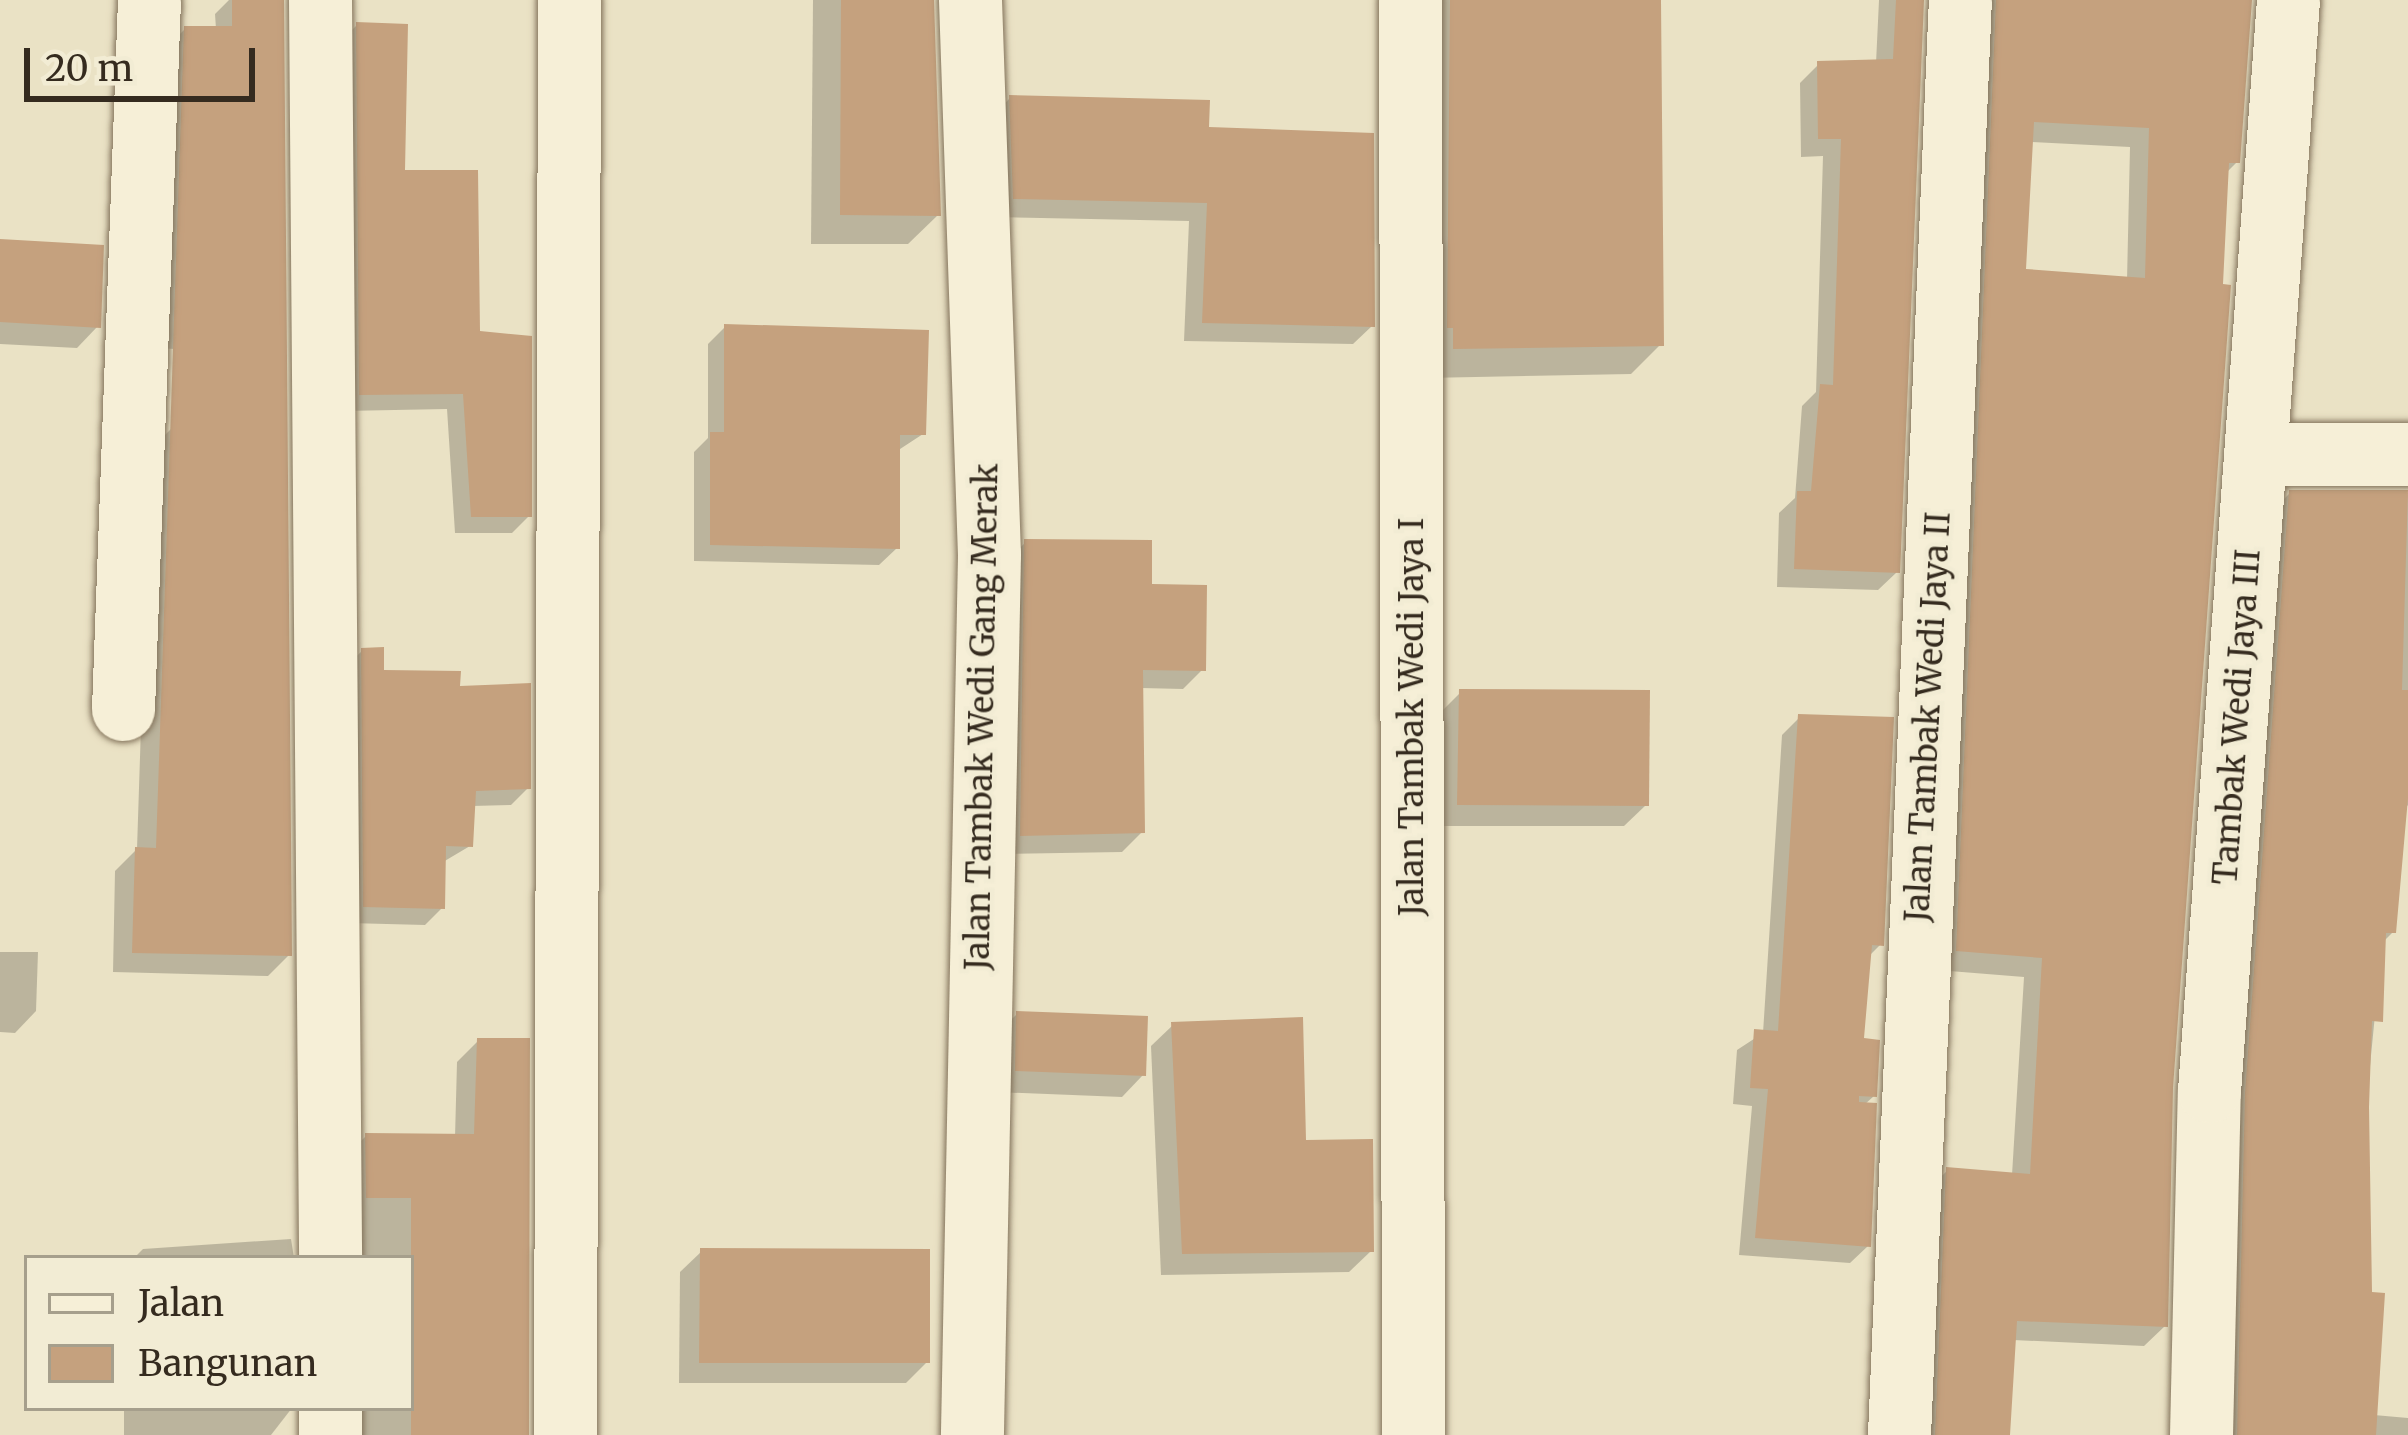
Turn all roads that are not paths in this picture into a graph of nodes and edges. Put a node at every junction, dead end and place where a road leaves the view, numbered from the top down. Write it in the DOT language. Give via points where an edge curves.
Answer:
graph roads {
  1 [pos="149,0"];
  2 [pos="320,0"];
  3 [pos="569,0"];
  4 [pos="970,0"];
  5 [pos="1410,0"];
  6 [pos="1960,0"];
  7 [pos="2288,0"];
  8 [pos="2256,454"];
  9 [pos="2408,454"];
  10 [pos="123,709"];
  11 [pos="330,1255"];
  12 [pos="565,1435"];
  13 [pos="972,1435"];
  14 [pos="1413,1435"];
  15 [pos="1899,1435"];
  16 [pos="2201,1435"];
  1 -- 10 [label="street"];
  2 -- 11 [label="street"];
  3 -- 12 [label="street"];
  4 -- 13 [label="street, Jalan Tambak Wedi Gang Merak" via="989,554"];
  5 -- 14 [label="street, Jalan Tambak Wedi Jaya I"];
  6 -- 15 [label="street, Jalan Tambak Wedi Jaya II"];
  7 -- 8 [label="street, Tambak Wedi Jaya III"];
  8 -- 9 [label="street"];
  8 -- 16 [label="street, Tambak Wedi Jaya III" via="2209,1091"];
}
